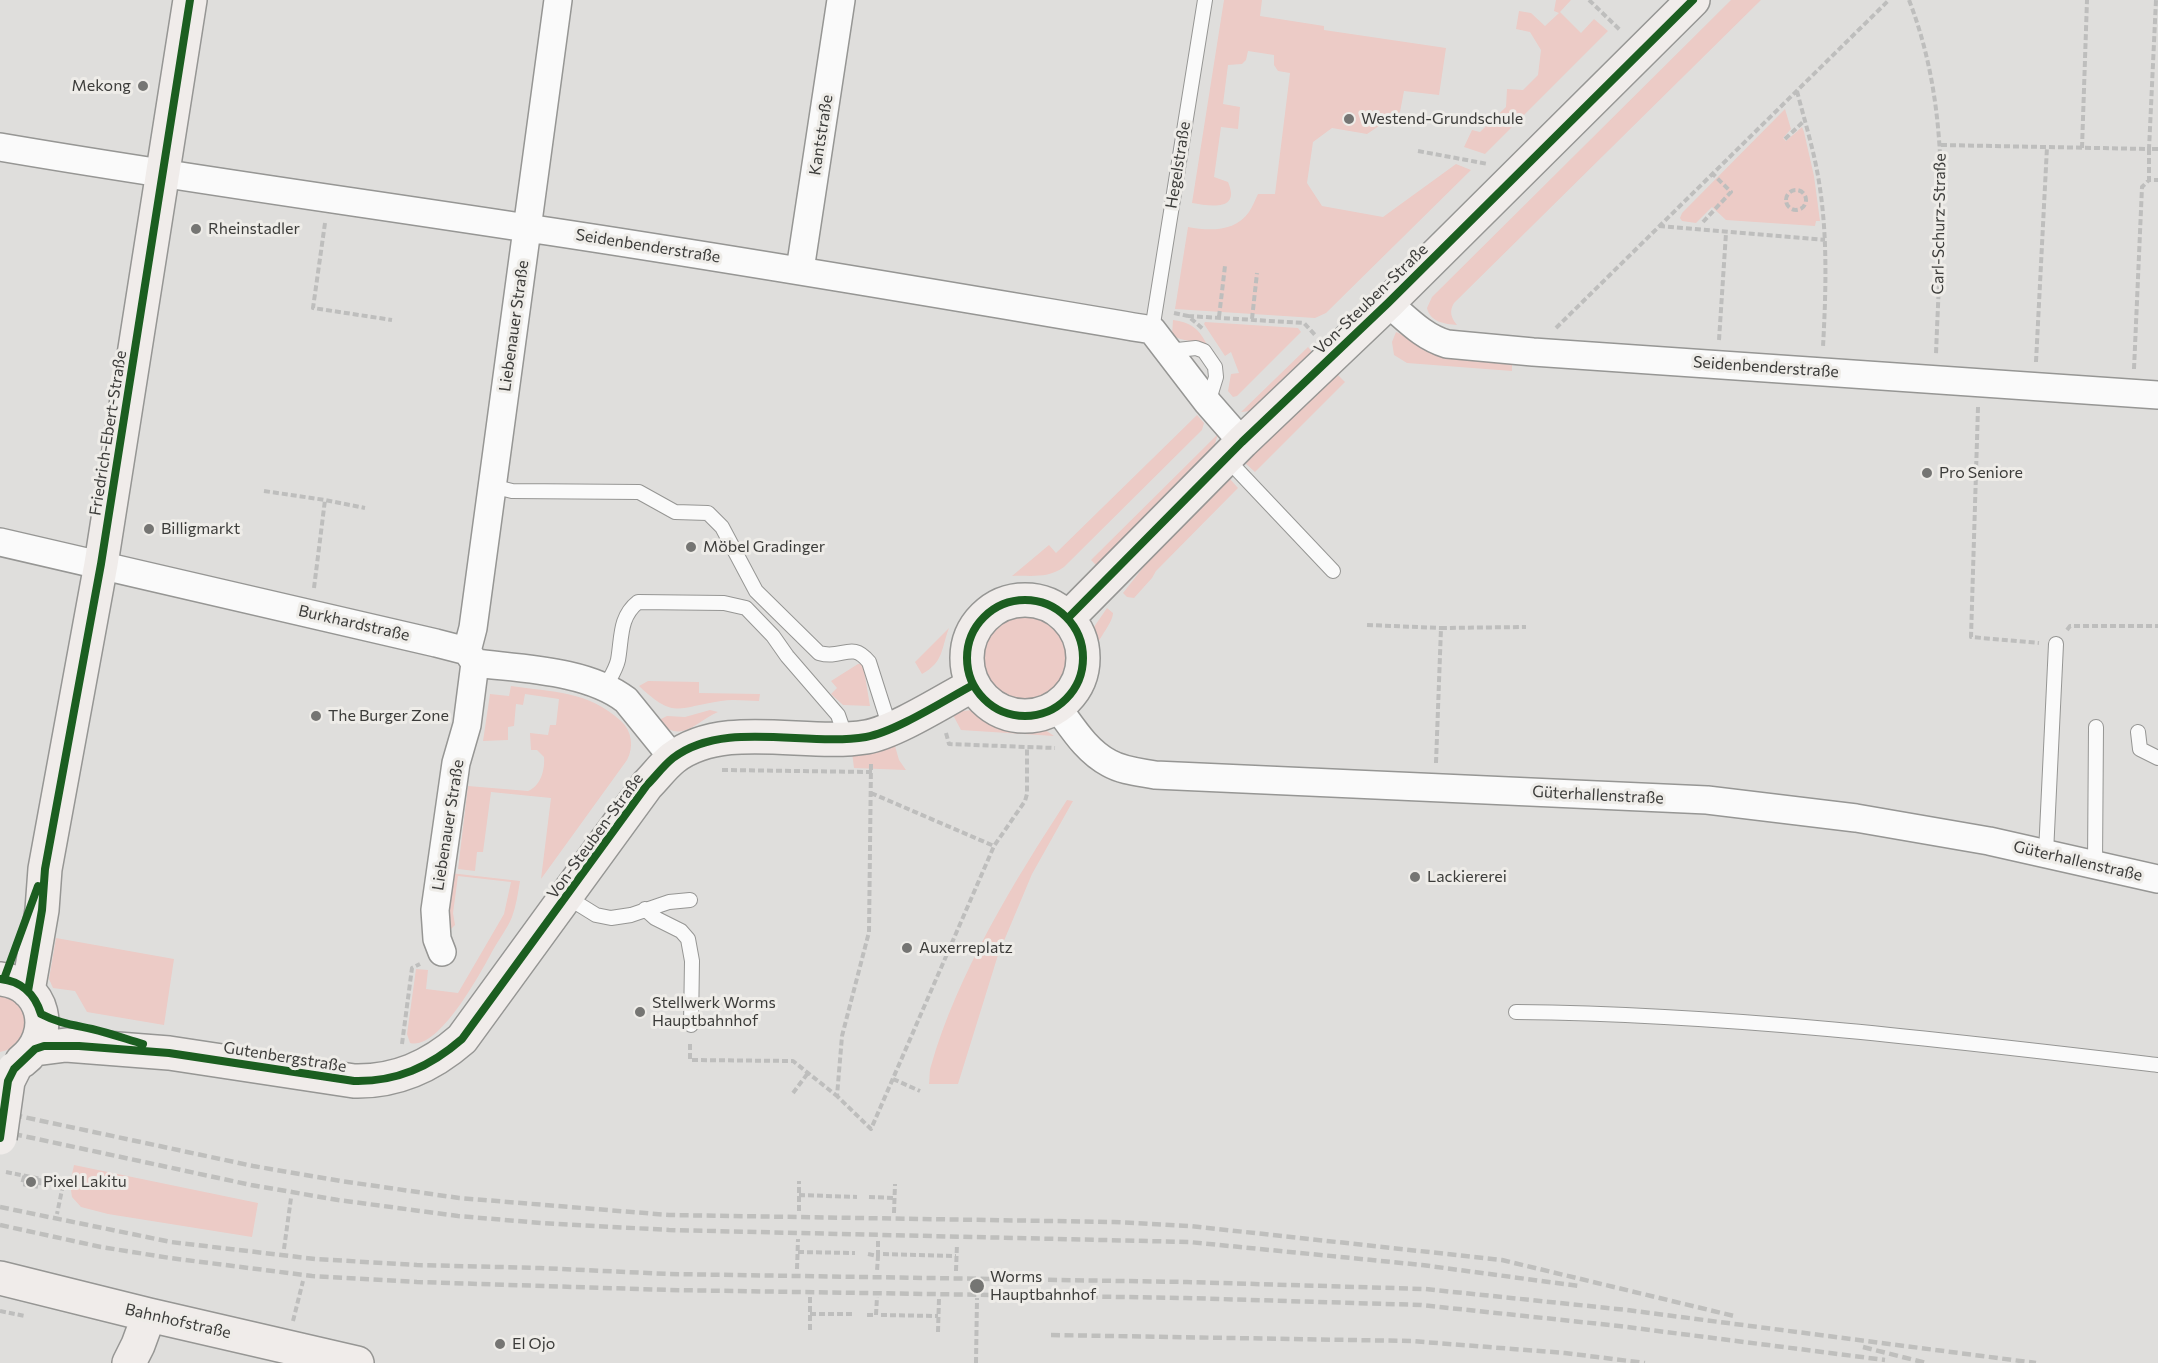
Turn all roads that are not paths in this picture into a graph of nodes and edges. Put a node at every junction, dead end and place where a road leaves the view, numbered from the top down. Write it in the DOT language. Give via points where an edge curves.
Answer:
graph roads {
  1 [pos="190,0"];
  2 [pos="558,0"];
  3 [pos="841,0"];
  4 [pos="1205,0"];
  5 [pos="1693,0"];
  6 [pos="0,147"];
  7 [pos="163,175"];
  8 [pos="528,228"];
  9 [pos="800,270"];
  10 [pos="1388,303"];
  11 [pos="1152,330"];
  12 [pos="2146,394"];
  13 [pos="1234,451"];
  14 [pos="492,486"];
  15 [pos="0,542"];
  16 [pos="101,564"];
  17 [pos="1333,571"];
  18 [pos="1068,618"];
  19 [pos="2056,644"];
  20 [pos="471,657"];
  21 [pos="973,685"];
  22 [pos="606,686"];
  23 [pos="1057,707"];
  24 [pos="2096,727"];
  25 [pos="2138,732"];
  26 [pos="868,735"];
  27 [pos="673,758"];
  28 [pos="2158,758"];
  29 [pos="2046,853"];
  30 [pos="2095,864"];
  31 [pos="2158,879"];
  32 [pos="567,897"];
  33 [pos="690,900"];
  34 [pos="645,909"];
  35 [pos="442,952"];
  36 [pos="18,991"];
  37 [pos="1516,1012"];
  38 [pos="691,1025"];
  39 [pos="168,1053"];
  40 [pos="17,1062"];
  41 [pos="2158,1065"];
  42 [pos="398,1077"];
  43 [pos="0,1138"];
  44 [pos="0,1278"];
  45 [pos="149,1315"];
  46 [pos="129,1363"];
  47 [pos="357,1363"];
  1 -- 7 [label="street, Friedrich-Ebert-Straße"];
  2 -- 8 [label="street, Liebenauer Straße"];
  3 -- 9 [label="street, Kantstraße"];
  4 -- 11 [label="lane, Hegelstraße"];
  5 -- 10 [label="street, Von-Steuben-Straße"];
  6 -- 7 [label="street, Seidenbenderstraße"];
  7 -- 8 [label="street, Seidenbenderstraße"];
  7 -- 16 [label="street, Friedrich-Ebert-Straße"];
  8 -- 9 [label="street, Seidenbenderstraße"];
  8 -- 14 [label="street, Liebenauer Straße"];
  9 -- 11 [label="street, Seidenbenderstraße"];
  10 -- 12 [label="street, Seidenbenderstraße" via="1423,333 1447,344"];
  10 -- 13 [label="street, Von-Steuben-Straße"];
  11 -- 13 [label="street" via="1208,403"];
  13 -- 17 [label="lane"];
  13 -- 18 [label="street, Von-Steuben-Straße"];
  14 -- 20 [label="street, Liebenauer Straße"];
  14 -- 26 [label="lane" via="512,491 639,492 675,512 708,513 722,527 756,591 819,652 831,656 851,651 868,662"];
  15 -- 16 [label="street, Burkhardstraße"];
  16 -- 20 [label="street, Burkhardstraße" via="310,613"];
  16 -- 36 [label="street, Friedrich-Ebert-Straße" via="45,869"];
  18 -- 21 [label="street" via="1049,605 1028,600 995,608 979,623 969,643 967,665"];
  18 -- 23 [label="street" via="1080,637 1084,659 1074,691"];
  19 -- 29 [label="lane"];
  20 -- 22 [label="street, Burkhardstraße" via="575,676"];
  20 -- 35 [label="street, Liebenauer Straße" via="467,725 456,763 435,910"];
  21 -- 23 [label="street" via="987,703 1016,716 1038,716"];
  21 -- 26 [label="street, Von-Steuben-Straße"];
  22 -- 26 [label="lane" via="618,663 623,622 638,603 724,603 746,608 838,715"];
  22 -- 27 [label="street, Burkhardstraße" via="635,709"];
  23 -- 29 [label="street, Güterhallenstraße" via="1080,738 1108,763 1155,775 1707,800 1856,818"];
  24 -- 30 [label="lane"];
  25 -- 28 [label="lane" via="2140,749"];
  26 -- 27 [label="street, Von-Steuben-Straße" via="719,739"];
  27 -- 32 [label="street, Von-Steuben-Straße" via="647,785"];
  29 -- 30 [label="street, Güterhallenstraße"];
  30 -- 31 [label="street, Güterhallenstraße"];
  32 -- 34 [label="lane" via="596,915 611,918"];
  32 -- 42 [label="street, Von-Steuben-Straße" via="462,1039 432,1062"];
  33 -- 34 [label="lane"];
  34 -- 38 [label="lane" via="688,939 692,960"];
  36 -- 39 [label="street, Gutenbergstraße" via="63,1023"];
  36 -- 40 [label="street, Friedrich-Ebert-Straße" via="42,1032"];
  37 -- 41 [label="lane" via="1586,1013 1876,1034"];
  39 -- 40 [label="street, Gutenbergstraße" via="66,1045"];
  39 -- 42 [label="street, Gutenbergstraße" via="354,1081"];
  40 -- 43 [label="street, bridge" via="8,1081"];
  44 -- 45 [label="street, Bahnhofstraße"];
  45 -- 46 [label="street"];
  45 -- 47 [label="street, Bahnhofstraße"];
}
